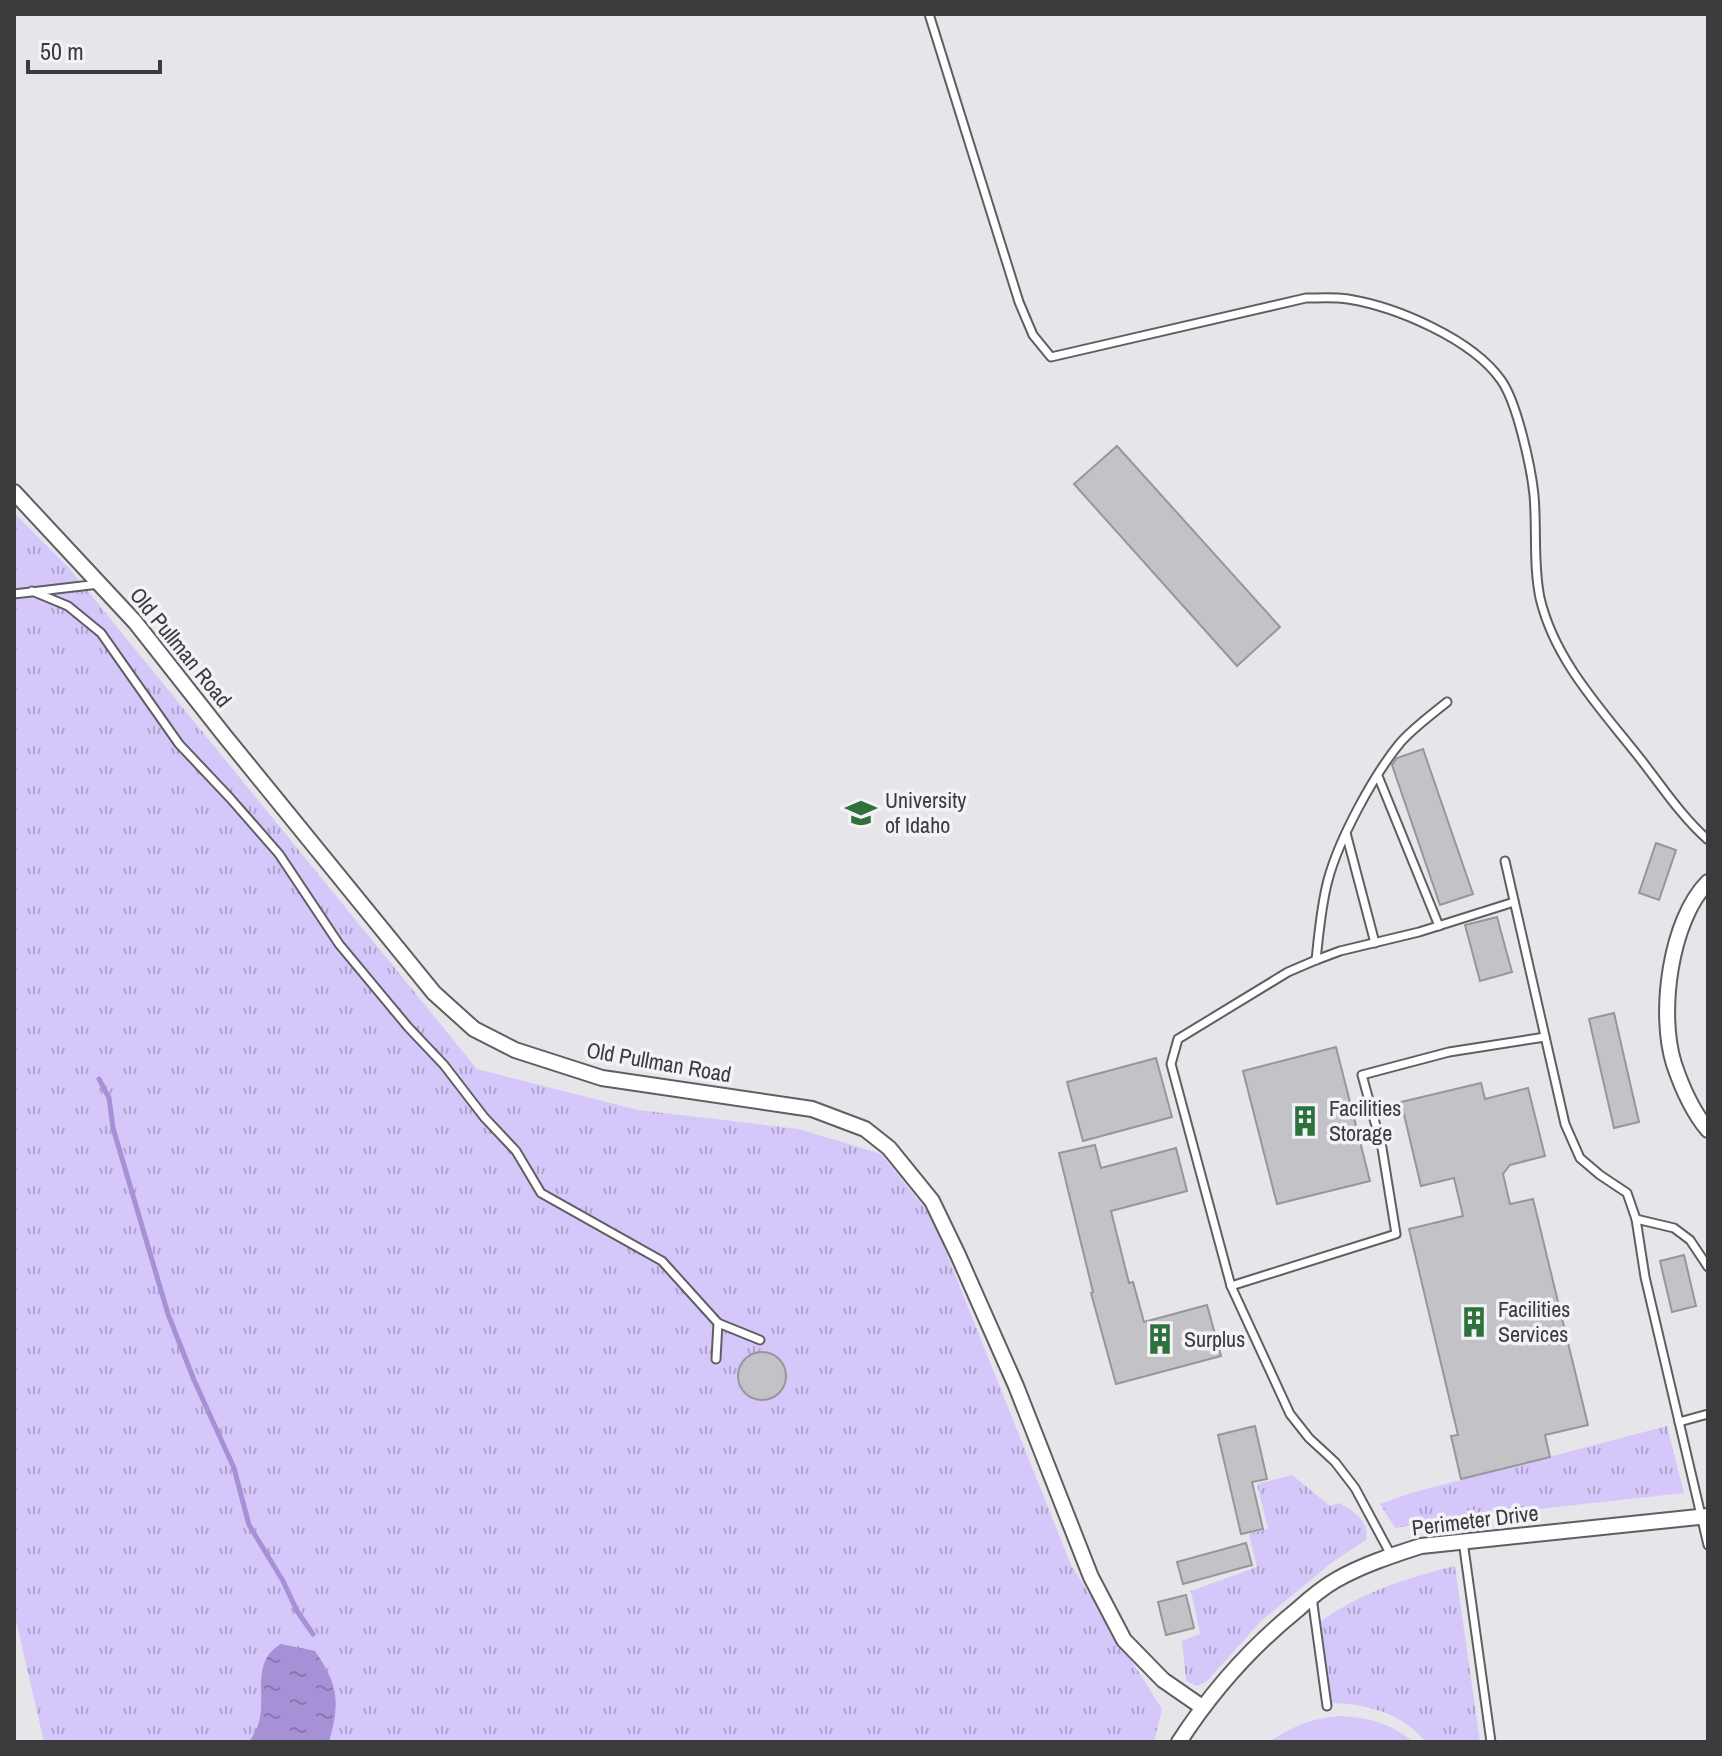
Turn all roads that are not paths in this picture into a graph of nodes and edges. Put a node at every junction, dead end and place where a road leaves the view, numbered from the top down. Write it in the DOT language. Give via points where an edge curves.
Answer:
graph roads {
  1 [pos="929,14"];
  2 [pos="14,492"];
  3 [pos="101,584"];
  4 [pos="32,591"];
  5 [pos="14,594"];
  6 [pos="1447,702"];
  7 [pos="1378,776"];
  8 [pos="1346,833"];
  9 [pos="1708,840"];
  10 [pos="1505,861"];
  11 [pos="1708,882"];
  12 [pos="1514,902"];
  13 [pos="1439,926"];
  14 [pos="1375,943"];
  15 [pos="1316,960"];
  16 [pos="1545,1037"];
  17 [pos="1708,1130"];
  18 [pos="1636,1219"];
  19 [pos="1708,1267"];
  20 [pos="1231,1286"];
  21 [pos="718,1323"];
  22 [pos="760,1340"];
  23 [pos="716,1359"];
  24 [pos="1708,1414"];
  25 [pos="1679,1422"];
  26 [pos="1705,1517"];
  27 [pos="1463,1541"];
  28 [pos="1708,1545"];
  29 [pos="1391,1555"];
  30 [pos="1312,1597"];
  31 [pos="1327,1706"];
  32 [pos="1202,1707"];
  33 [pos="1179,1742"];
  34 [pos="1491,1742"];
  1 -- 9 [label="lane" via="1019,302 1033,335 1051,357 1306,298 1348,299 1430,327 1472,350 1502,381 1523,435 1534,496 1540,598 1553,636 1568,666"];
  2 -- 3 [label="street, Old Pullman Road"];
  3 -- 4 [label="lane"];
  3 -- 32 [label="street, Old Pullman Road" via="434,993 474,1029 515,1050 602,1078 812,1109 865,1129 889,1148 932,1201 958,1255 1091,1577 1124,1640 1163,1680"];
  4 -- 5 [label="lane"];
  4 -- 21 [label="lane" via="68,606 101,633 179,744 279,854 339,944 516,1151 541,1193 662,1261"];
  6 -- 7 [label="lane" via="1401,741"];
  7 -- 8 [label="lane"];
  7 -- 13 [label="lane"];
  8 -- 14 [label="lane"];
  8 -- 15 [label="lane" via="1328,879"];
  10 -- 12 [label="lane"];
  11 -- 17 [label="street" via="1687,913 1672,960 1668,1030 1674,1063 1695,1114"];
  12 -- 13 [label="lane"];
  12 -- 16 [label="lane"];
  13 -- 14 [label="lane"];
  14 -- 15 [label="lane"];
  15 -- 20 [label="lane" via="1178,1039 1171,1064"];
  16 -- 18 [label="lane" via="1565,1124 1580,1158 1627,1193"];
  16 -- 20 [label="lane" via="1449,1052 1362,1075 1382,1148 1396,1234"];
  18 -- 19 [label="lane" via="1674,1228 1690,1240"];
  18 -- 25 [label="lane"];
  20 -- 29 [label="lane" via="1290,1414 1355,1488"];
  21 -- 22 [label="lane"];
  21 -- 23 [label="lane"];
  24 -- 25 [label="lane"];
  25 -- 26 [label="lane"];
  26 -- 27 [label="street, Perimeter Drive"];
  26 -- 28 [label="lane"];
  27 -- 29 [label="street, Perimeter Drive"];
  27 -- 34 [label="lane"];
  29 -- 30 [label="street, Perimeter Drive" via="1335,1580"];
  30 -- 31 [label="lane"];
  30 -- 32 [label="street, Perimeter Drive" via="1275,1627"];
  32 -- 33 [label="street, Perimeter Drive"];
}
